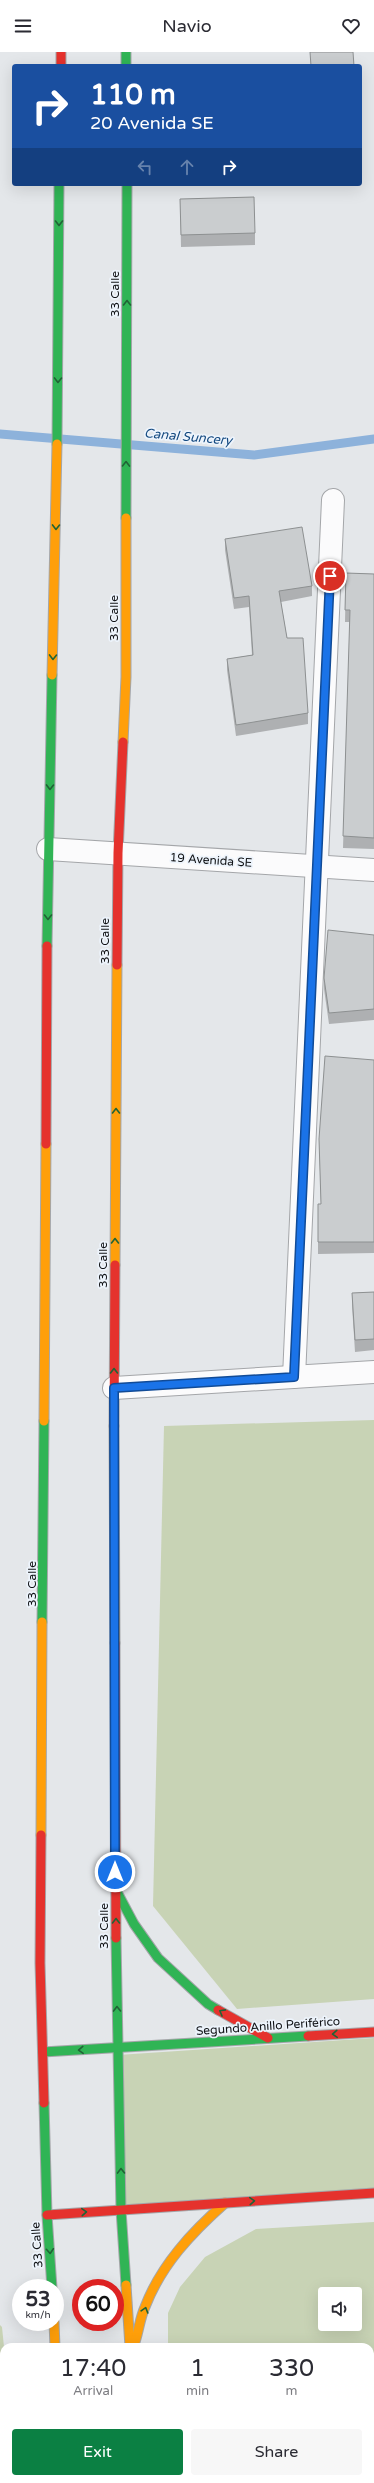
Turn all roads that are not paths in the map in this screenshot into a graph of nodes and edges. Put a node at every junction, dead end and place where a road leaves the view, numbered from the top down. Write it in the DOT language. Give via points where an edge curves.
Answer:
graph roads {
  1 [pos="61,52"];
  2 [pos="126,52"];
  3 [pos="60,64"];
  4 [pos="126,64"];
  5 [pos="60,186"];
  6 [pos="127,186"];
  7 [pos="333,500"];
  8 [pos="48,850"];
  9 [pos="118,853"];
  10 [pos="317,868"];
  11 [pos="374,870"];
  12 [pos="374,1372"];
  13 [pos="294,1377"];
  14 [pos="114,1388"];
  15 [pos="115,1888"];
  16 [pos="374,2032"];
  17 [pos="268,2038"];
  18 [pos="118,2048"];
  19 [pos="43,2052"];
  20 [pos="374,2194"];
  21 [pos="225,2203"];
  22 [pos="122,2210"];
  23 [pos="47,2215"];
  24 [pos="51,2279"];
  25 [pos="54,2331"];
  26 [pos="55,2343"];
  27 [pos="130,2343"];
  28 [pos="135,2343"];
  1 -- 3 [label="main road"];
  2 -- 4 [label="main road"];
  5 -- 8 [label="main road, 33 Calle, one-way" via="57,488"];
  9 -- 6 [label="main road, 33 Calle, one-way" via="126,677"];
  7 -- 10 [label="street"];
  8 -- 9 [label="street, 19 Avenida SE"];
  8 -- 19 [label="main road, 33 Calle, one-way" via="40,1963"];
  9 -- 10 [label="street, 19 Avenida SE"];
  14 -- 9 [label="main road, 33 Calle, one-way"];
  10 -- 11 [label="street, 19 Avenida SE"];
  10 -- 13 [label="street"];
  12 -- 13 [label="street"];
  13 -- 14 [label="street"];
  14 -- 15 [label="main road, 33 Calle"];
  17 -- 15 [label="main road, one-way" via="208,2004 158,1958 134,1924"];
  18 -- 15 [label="main road, 33 Calle, one-way"];
  16 -- 17 [label="main road, Segundo Anillo Periférico, one-way"];
  17 -- 18 [label="main road, Segundo Anillo Periférico"];
  18 -- 19 [label="main road, Segundo Anillo Periférico, one-way"];
  22 -- 18 [label="main road, 33 Calle, one-way"];
  19 -- 23 [label="main road, 33 Calle"];
  21 -- 20 [label="main road, one-way"];
  21 -- 22 [label="main road"];
  28 -- 21 [label="main road, one-way" via="146,2304 173,2256 197,2227"];
  23 -- 22 [label="main road, one-way"];
  22 -- 27 [label="main road, 33 Calle"];
  23 -- 24 [label="main road, 33 Calle, one-way"];
  25 -- 26 [label="main road"];
}
